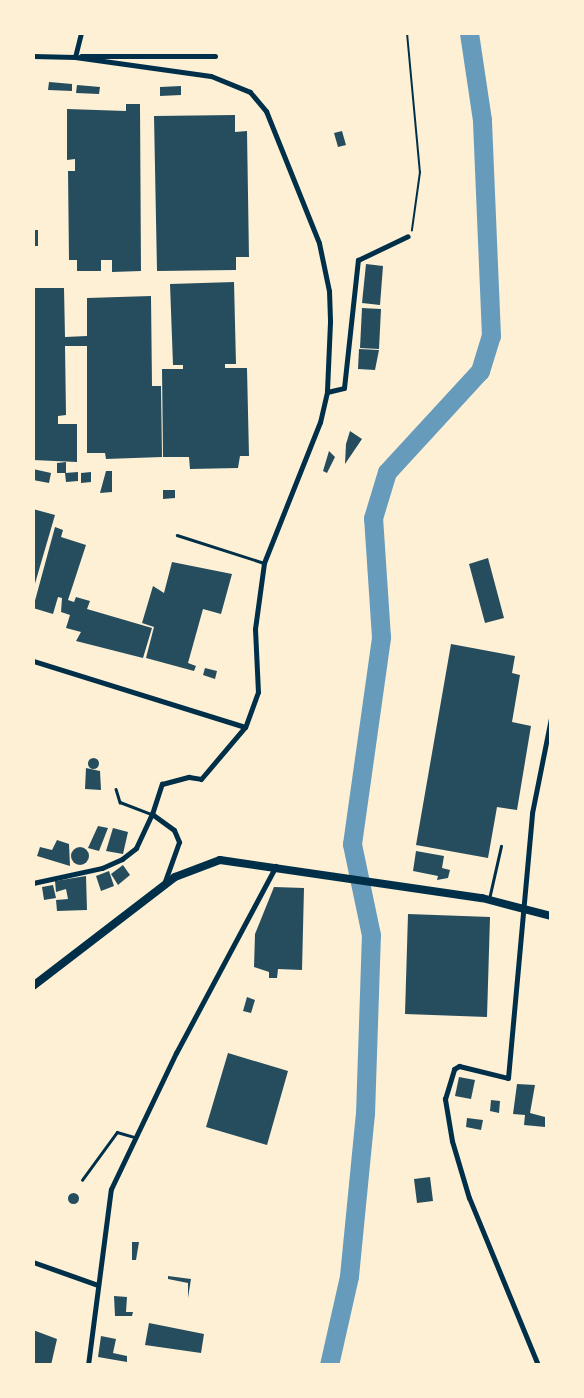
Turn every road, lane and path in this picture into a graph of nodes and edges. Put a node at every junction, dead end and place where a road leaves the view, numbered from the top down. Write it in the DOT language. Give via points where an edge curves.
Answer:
graph roads {
  1 [pos="81,33"];
  2 [pos="407,33"];
  3 [pos="33,56"];
  4 [pos="75,57"];
  5 [pos="215,57"];
  6 [pos="408,236"];
  7 [pos="327,392"];
  8 [pos="177,535"];
  9 [pos="264,563"];
  10 [pos="33,661"];
  11 [pos="551,718"];
  12 [pos="245,727"];
  13 [pos="116,789"];
  14 [pos="152,814"];
  15 [pos="501,846"];
  16 [pos="276,866"];
  17 [pos="33,883"];
  18 [pos="164,885"];
  19 [pos="489,900"];
  20 [pos="527,909"];
  21 [pos="551,916"];
  22 [pos="33,986"];
  23 [pos="135,1137"];
  24 [pos="82,1180"];
  25 [pos="33,1262"];
  26 [pos="98,1285"];
  27 [pos="88,1365"];
  28 [pos="538,1365"];
  1 -- 4 [label="street"];
  2 -- 6 [label="path" via="420,172 414,227"];
  3 -- 4 [label="street"];
  4 -- 5 [label="street" via="97,53"];
  4 -- 7 [label="street" via="228,80 250,92 266,111 319,243 327,279"];
  6 -- 7 [label="street" via="358,260 344,388"];
  7 -- 9 [label="street" via="306,460"];
  8 -- 9 [label="lane"];
  9 -- 12 [label="street" via="255,629 258,692"];
  10 -- 12 [label="street"];
  11 -- 20 [label="street" via="533,813"];
  12 -- 14 [label="street" via="201,779 189,777 162,784"];
  13 -- 14 [label="lane" via="120,802"];
  14 -- 17 [label="street" via="135,848 122,859"];
  14 -- 18 [label="street" via="174,830 179,842"];
  15 -- 19 [label="lane"];
  16 -- 18 [label="main road" via="220,860 188,869"];
  16 -- 19 [label="main road"];
  16 -- 23 [label="street"];
  18 -- 22 [label="main road"];
  19 -- 20 [label="main road"];
  20 -- 21 [label="main road"];
  20 -- 28 [label="street" via="517,954 508,1077 459,1066 445,1099 469,1198"];
  23 -- 24 [label="lane" via="117,1132"];
  23 -- 26 [label="street" via="105,1214"];
  25 -- 26 [label="street"];
  26 -- 27 [label="street"];
}
